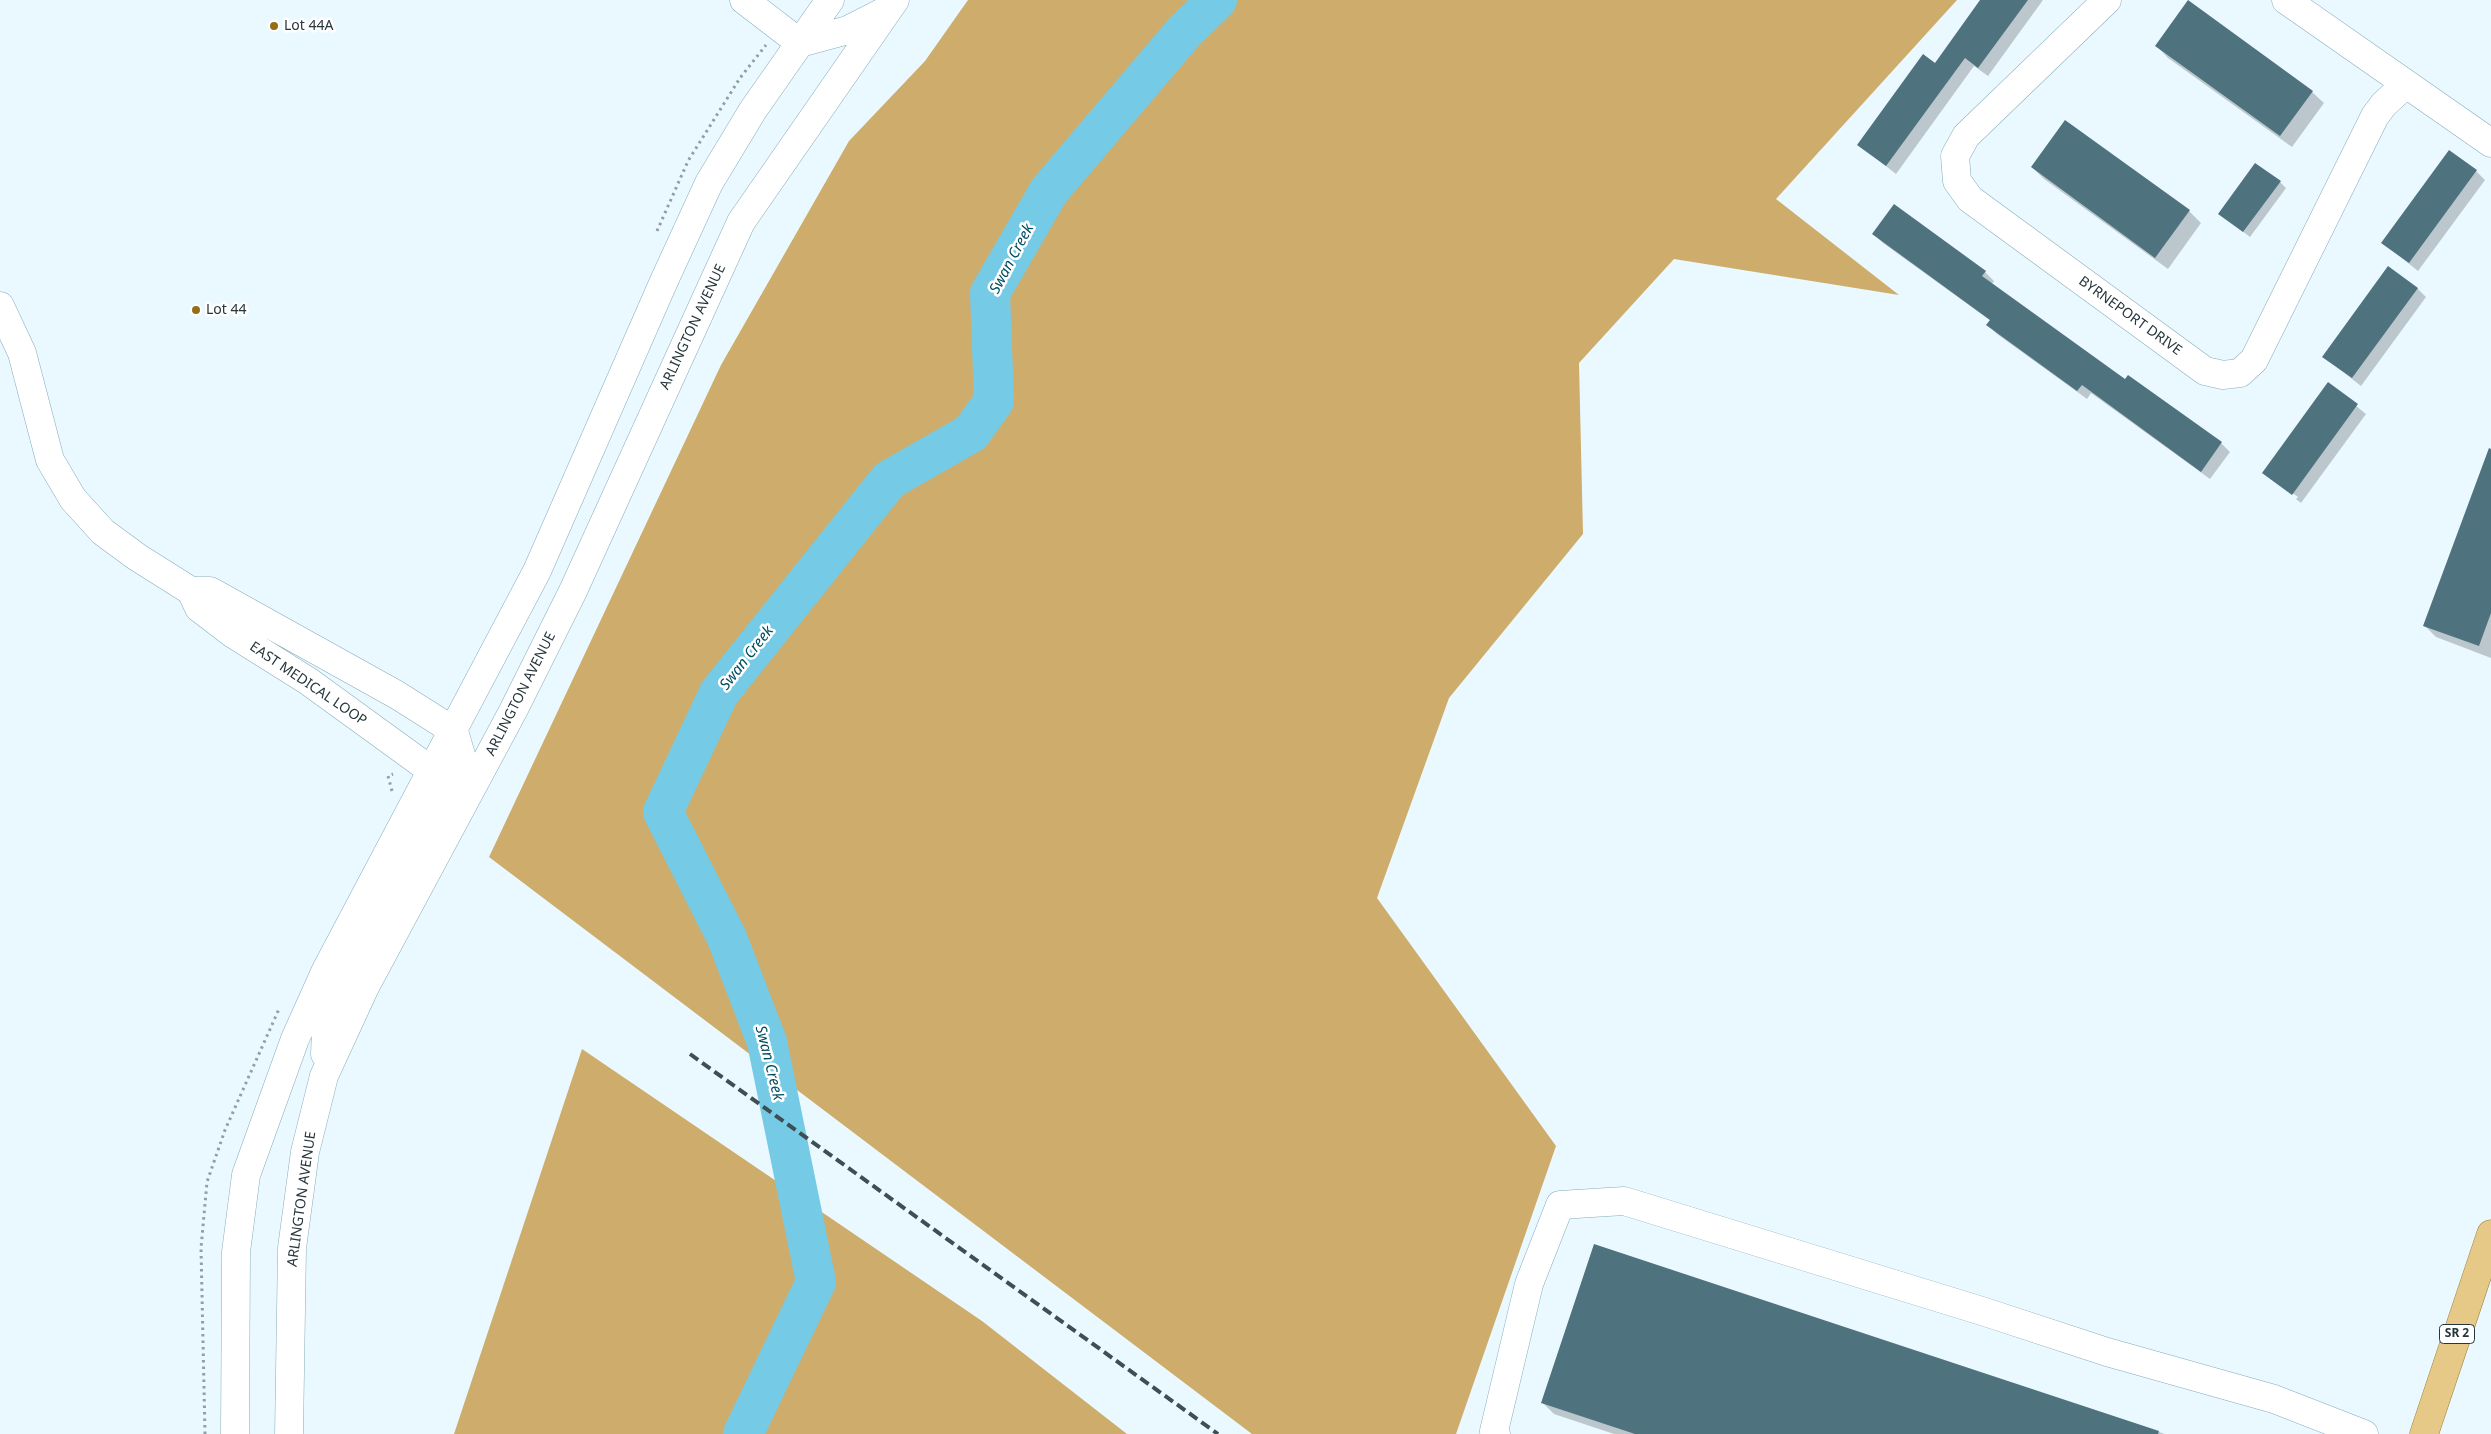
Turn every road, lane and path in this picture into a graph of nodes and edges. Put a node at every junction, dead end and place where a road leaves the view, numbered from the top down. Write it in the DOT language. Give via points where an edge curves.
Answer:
graph roads {
  1 [pos="744,0"];
  2 [pos="830,0"];
  3 [pos="2107,0"];
  4 [pos="2286,0"];
  5 [pos="891,3"];
  6 [pos="800,43"];
  7 [pos="2405,85"];
  8 [pos="2491,144"];
  9 [pos="0,306"];
  10 [pos="191,591"];
  11 [pos="454,731"];
  12 [pos="432,771"];
  13 [pos="324,1076"];
  14 [pos="2491,1234"];
  15 [pos="2484,1278"];
  16 [pos="235,1434"];
  17 [pos="289,1434"];
  18 [pos="1496,1434"];
  19 [pos="2364,1434"];
  20 [pos="2424,1434"];
  1 -- 6 [label="street"];
  2 -- 6 [label="street"];
  3 -- 7 [label="street, BYRNEPORT DRIVE" via="1966,136 1956,156 1957,181 1970,199 2205,371 2223,375 2240,373 2254,360 2375,116"];
  4 -- 7 [label="street"];
  5 -- 6 [label="street" via="848,30"];
  5 -- 13 [label="street, ARLINGTON AVENUE" via="741,222 573,591 513,711 365,987"];
  6 -- 11 [label="street" via="753,110 709,183 537,571"];
  7 -- 8 [label="street"];
  9 -- 10 [label="street, EAST MEDICAL LOOP" via="22,353 50,460 73,499 114,542"];
  10 -- 11 [label="street, EAST MEDICAL LOOP" via="210,591 397,695"];
  10 -- 12 [label="street, EAST MEDICAL LOOP" via="198,608 308,681"];
  11 -- 12 [label="street"];
  11 -- 13 [label="street" via="462,755 455,777 351,962 326,1030"];
  12 -- 16 [label="street" via="309,1005 246,1175 236,1252"];
  13 -- 17 [label="street, ARLINGTON AVENUE" via="305,1152 292,1248"];
  14 -- 15 [label="main road, SR 2"];
  15 -- 20 [label="main road, SR 2"];
  18 -- 19 [label="street" via="1494,1431 1529,1284 1560,1205 1624,1201 2107,1352 2274,1399"];
}
